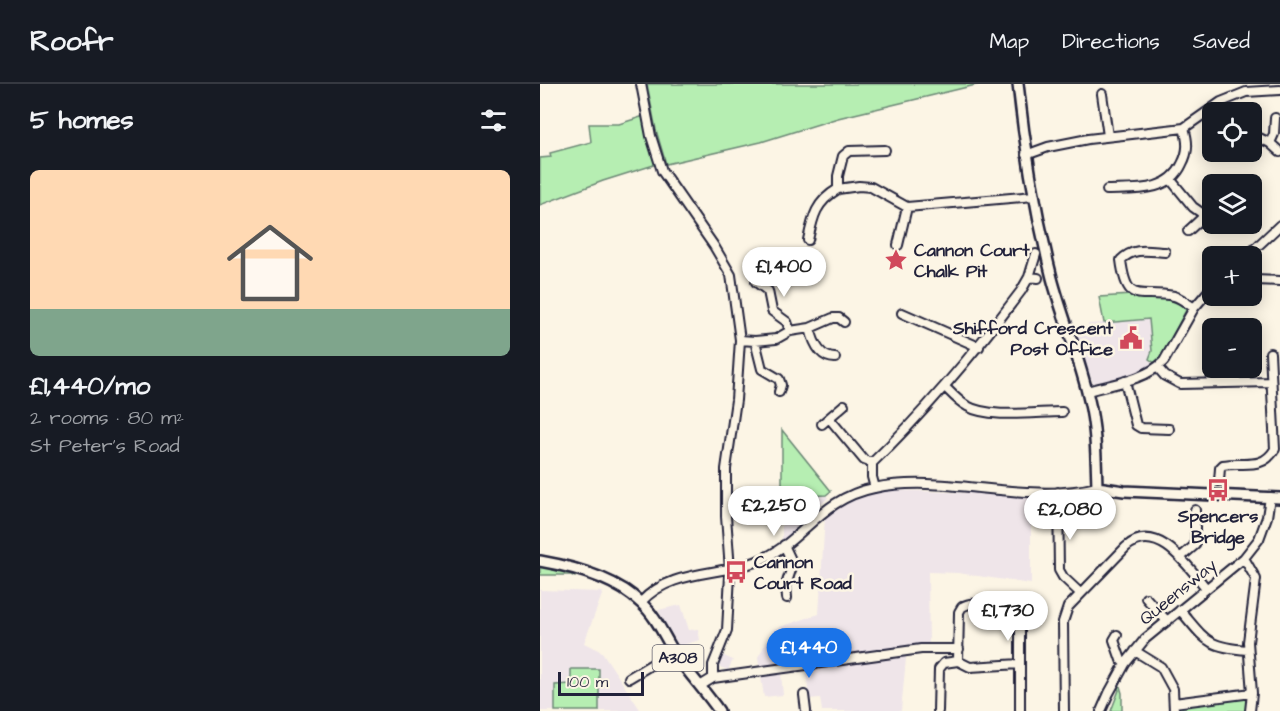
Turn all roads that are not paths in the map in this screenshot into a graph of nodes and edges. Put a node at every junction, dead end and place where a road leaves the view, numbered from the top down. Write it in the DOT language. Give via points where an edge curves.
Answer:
graph roads {
  1 [pos="641,84"];
  2 [pos="1018,84"];
  3 [pos="1279,88"];
  4 [pos="1102,94"];
  5 [pos="1275,118"];
  6 [pos="1184,128"];
  7 [pos="1108,136"];
  8 [pos="1262,139"];
  9 [pos="1270,143"];
  10 [pos="885,150"];
  11 [pos="1280,152"];
  12 [pos="1026,154"];
  13 [pos="1171,180"];
  14 [pos="838,189"];
  15 [pos="1112,193"];
  16 [pos="1034,196"];
  17 [pos="907,207"];
  18 [pos="1202,212"];
  19 [pos="1202,215"];
  20 [pos="1280,225"];
  21 [pos="1188,231"];
  22 [pos="808,240"];
  23 [pos="898,245"];
  24 [pos="1258,246"];
  25 [pos="1165,252"];
  26 [pos="1036,254"];
  27 [pos="1029,277"];
  28 [pos="1038,278"];
  29 [pos="1262,280"];
  30 [pos="1280,281"];
  31 [pos="756,282"];
  32 [pos="1202,299"];
  33 [pos="1194,308"];
  34 [pos="902,313"];
  35 [pos="844,322"];
  36 [pos="810,328"];
  37 [pos="790,331"];
  38 [pos="740,340"];
  39 [pos="755,341"];
  40 [pos="979,347"];
  41 [pos="1270,353"];
  42 [pos="835,358"];
  43 [pos="1158,368"];
  44 [pos="1125,381"];
  45 [pos="1271,382"];
  46 [pos="945,387"];
  47 [pos="1087,391"];
  48 [pos="779,392"];
  49 [pos="844,405"];
  50 [pos="1062,412"];
  51 [pos="1169,429"];
  52 [pos="872,463"];
  53 [pos="1219,481"];
  54 [pos="1097,487"];
  55 [pos="875,488"];
  56 [pos="1058,492"];
  57 [pos="1275,497"];
  58 [pos="1195,510"];
  59 [pos="784,544"];
  60 [pos="1181,557"];
  61 [pos="1244,558"];
  62 [pos="540,561"];
  63 [pos="730,573"];
  64 [pos="1206,588"];
  65 [pos="1080,593"];
  66 [pos="787,598"];
  67 [pos="1146,598"];
  68 [pos="641,602"];
  69 [pos="1180,610"];
  70 [pos="1166,620"];
  71 [pos="1118,635"];
  72 [pos="959,649"];
  73 [pos="1248,650"];
  74 [pos="674,651"];
  75 [pos="1135,651"];
  76 [pos="958,661"];
  77 [pos="1020,664"];
  78 [pos="1125,664"];
  79 [pos="646,668"];
  80 [pos="651,677"];
  81 [pos="629,678"];
  82 [pos="713,678"];
  83 [pos="700,686"];
  84 [pos="1252,693"];
  85 [pos="804,695"];
  86 [pos="1174,707"];
  87 [pos="719,711"];
  88 [pos="806,711"];
  89 [pos="938,711"];
  90 [pos="1020,711"];
  91 [pos="1064,711"];
  92 [pos="1101,711"];
  93 [pos="1250,711"];
  1 -- 38 [label="street" via="662,171 731,275"];
  2 -- 12 [label="main road"];
  3 -- 6 [label="street" via="1246,92 1221,102"];
  4 -- 7 [label="street"];
  5 -- 9 [label="street"];
  6 -- 7 [label="street"];
  6 -- 13 [label="street" via="1187,154"];
  7 -- 12 [label="street"];
  8 -- 9 [label="street"];
  9 -- 11 [label="street"];
  10 -- 14 [label="street" via="849,151 843,156"];
  12 -- 16 [label="main road"];
  13 -- 15 [label="street"];
  13 -- 18 [label="street"];
  14 -- 17 [label="street" via="871,187"];
  14 -- 22 [label="street" via="819,205"];
  16 -- 17 [label="street"];
  16 -- 47 [label="main road" via="1053,279"];
  17 -- 23 [label="street"];
  19 -- 21 [label="street"];
  20 -- 24 [label="street"];
  25 -- 33 [label="street" via="1153,247 1118,258 1124,280 1129,289 1141,294 1175,296"];
  26 -- 27 [label="street"];
  27 -- 28 [label="street"];
  27 -- 40 [label="street"];
  29 -- 30 [label="street"];
  31 -- 37 [label="street" via="768,291 772,311 787,322"];
  32 -- 33 [label="street"];
  33 -- 43 [label="street"];
  34 -- 40 [label="street"];
  35 -- 36 [label="street" via="833,318"];
  36 -- 37 [label="street"];
  36 -- 42 [label="street" via="814,344 824,355"];
  37 -- 39 [label="street" via="776,339"];
  38 -- 39 [label="street"];
  38 -- 63 [label="street" via="726,469"];
  39 -- 48 [label="street" via="762,369 779,379"];
  40 -- 46 [label="street"];
  41 -- 45 [label="street"];
  43 -- 44 [label="street"];
  43 -- 45 [label="street" via="1180,384"];
  44 -- 47 [label="street"];
  44 -- 51 [label="street" via="1136,425"];
  45 -- 53 [label="street" via="1275,449 1270,457 1251,464 1223,461"];
  46 -- 50 [label="street" via="968,407 978,410"];
  46 -- 52 [label="street"];
  47 -- 54 [label="main road" via="1095,430"];
  49 -- 52 [label="street" via="825,421"];
  52 -- 55 [label="street"];
  54 -- 56 [label="street"];
  54 -- 57 [label="main road"];
  55 -- 56 [label="street" via="896,485"];
  55 -- 59 [label="street" via="837,500"];
  56 -- 65 [label="street" via="1059,570"];
  57 -- 61 [label="street, Queensway" via="1259,539"];
  58 -- 60 [label="street" via="1195,545"];
  59 -- 63 [label="street"];
  59 -- 66 [label="street" via="793,564 786,585"];
  60 -- 64 [label="street"];
  60 -- 65 [label="street" via="1159,542 1147,538 1134,540"];
  61 -- 64 [label="street, Queensway"];
  61 -- 73 [label="street" via="1256,579"];
  62 -- 68 [label="main road, A308" via="593,575"];
  63 -- 68 [label="street" via="683,577 661,585"];
  63 -- 82 [label="street" via="727,630 713,665"];
  64 -- 69 [label="street, Queensway"];
  65 -- 91 [label="street" via="1068,607 1063,622"];
  67 -- 70 [label="street"];
  68 -- 74 [label="main road, A308"];
  69 -- 70 [label="street, Queensway"];
  69 -- 73 [label="street" via="1207,641 1229,649"];
  70 -- 75 [label="street, Queensway"];
  71 -- 78 [label="street" via="1114,640"];
  72 -- 76 [label="street"];
  72 -- 77 [label="street" via="959,612 964,605 1014,610 1020,619"];
  72 -- 82 [label="street" via="930,648"];
  73 -- 84 [label="street"];
  74 -- 79 [label="street"];
  74 -- 83 [label="main road, A308"];
  75 -- 78 [label="street, Queensway"];
  75 -- 86 [label="street" via="1161,667 1173,689"];
  76 -- 77 [label="street" via="970,667"];
  76 -- 89 [label="street" via="940,667"];
  77 -- 90 [label="street"];
  78 -- 92 [label="street, Queensway"];
  79 -- 80 [label="street"];
  79 -- 81 [label="street"];
  82 -- 83 [label="street"];
  83 -- 87 [label="main road, A308"];
  84 -- 86 [label="street"];
  84 -- 93 [label="street"];
  85 -- 88 [label="street"];
}
